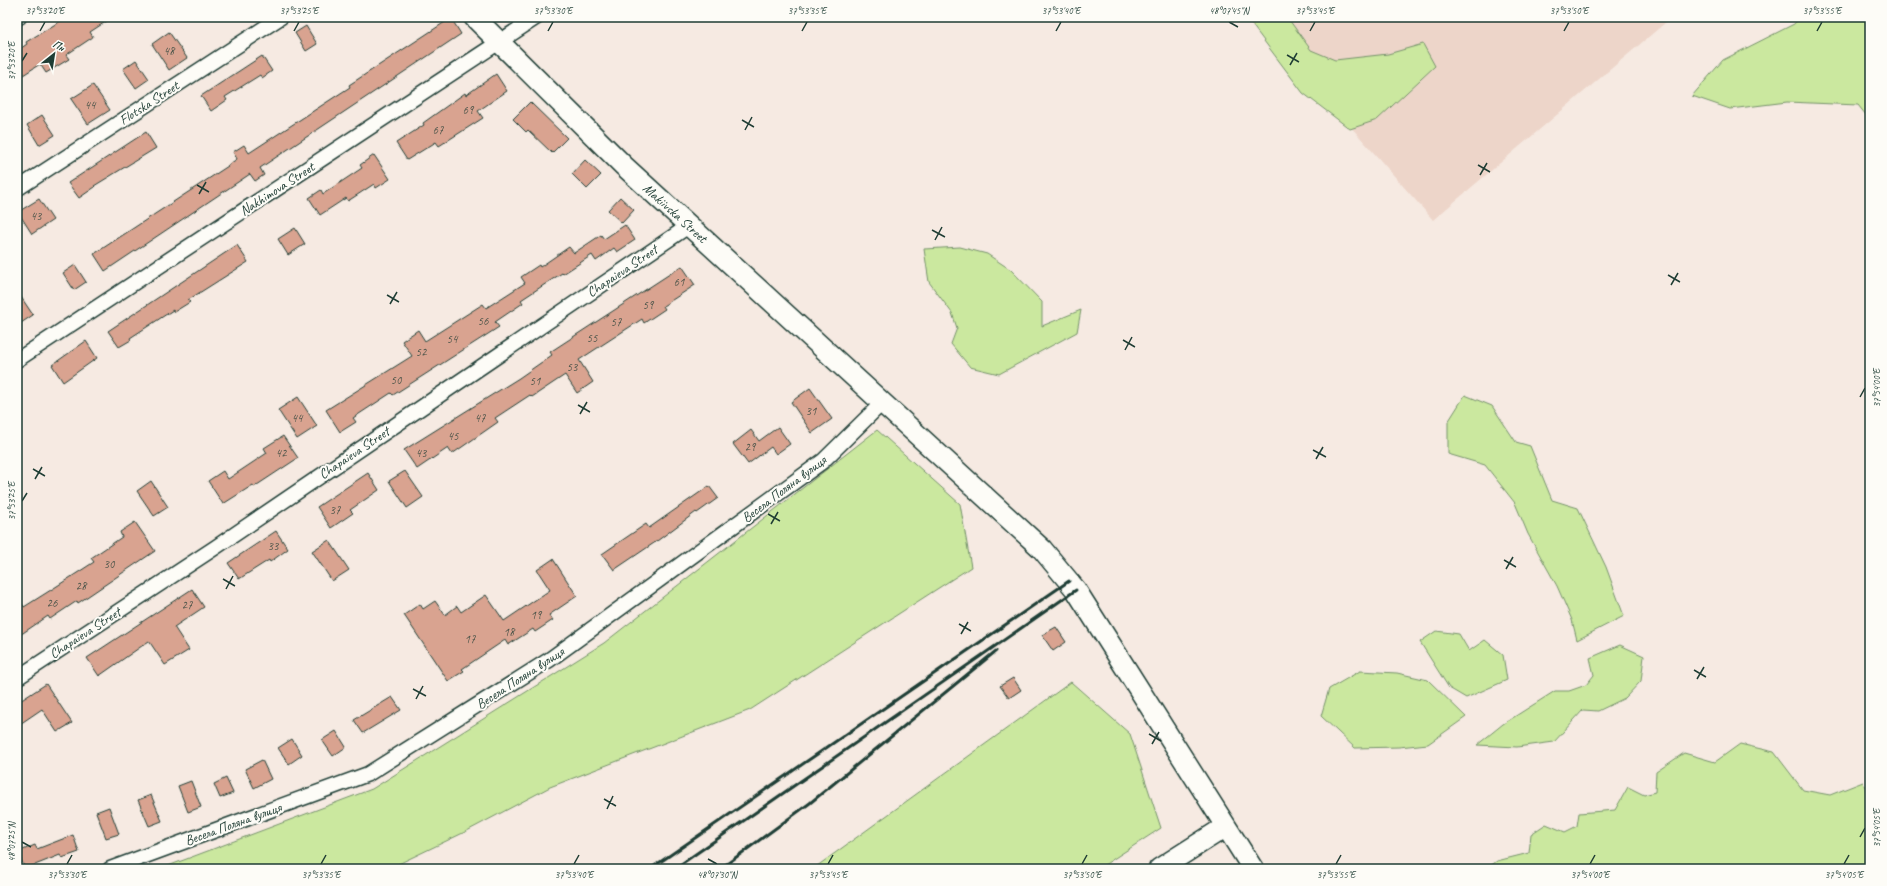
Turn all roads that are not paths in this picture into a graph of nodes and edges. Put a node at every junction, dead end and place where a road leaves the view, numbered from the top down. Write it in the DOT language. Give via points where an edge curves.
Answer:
graph roads {
  1 [pos="280,17"];
  2 [pos="474,17"];
  3 [pos="537,17"];
  4 [pos="498,42"];
  5 [pos="17,189"];
  6 [pos="690,226"];
  7 [pos="17,360"];
  8 [pos="882,402"];
  9 [pos="17,678"];
  10 [pos="1225,827"];
  11 [pos="110,869"];
  12 [pos="1159,869"];
  13 [pos="1253,869"];
  1 -- 5 [label="street, Flotska Street"];
  2 -- 4 [label="main road, Makiivska Street"];
  3 -- 4 [label="street, Nakhimova Street"];
  4 -- 6 [label="main road, Makiivska Street" via="624,166"];
  4 -- 7 [label="street, Nakhimova Street"];
  6 -- 8 [label="main road, Makiivska Street"];
  6 -- 9 [label="street, Chapaieva Street" via="216,547"];
  8 -- 10 [label="main road, Makiivska Street" via="1058,566 1076,590"];
  8 -- 11 [label="street, Весела Поляна вулиця" via="823,462 550,660 368,774"];
  10 -- 12 [label="main road"];
  10 -- 13 [label="main road, Makiivska Street"];
}
